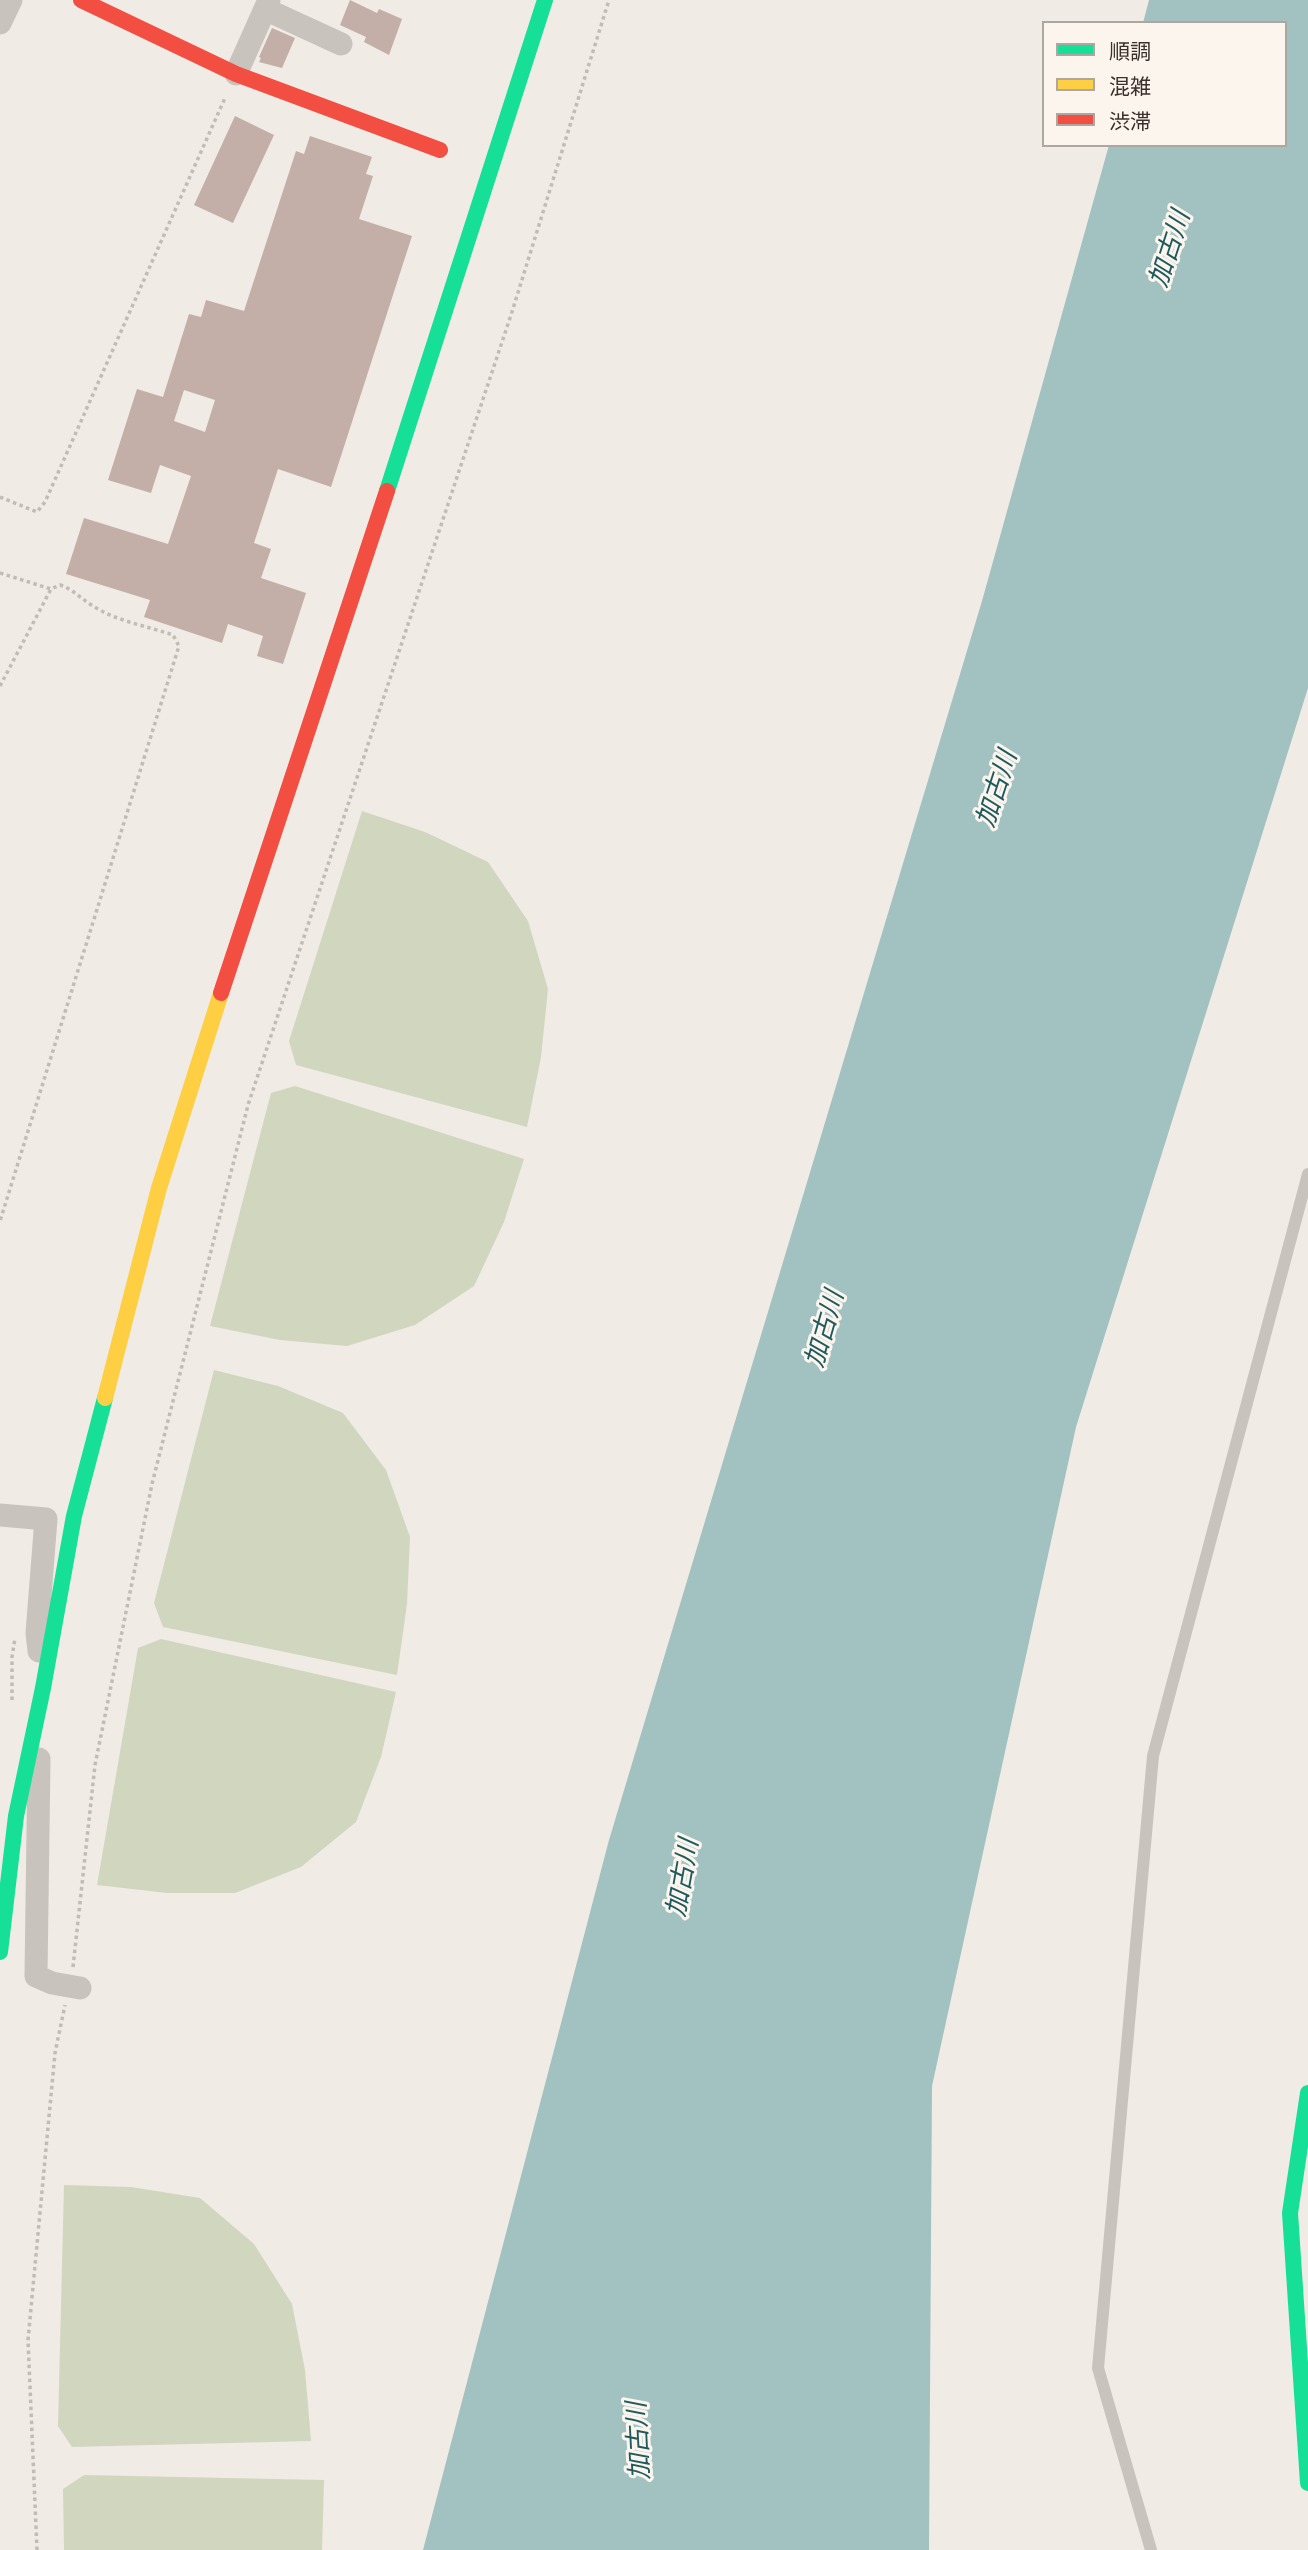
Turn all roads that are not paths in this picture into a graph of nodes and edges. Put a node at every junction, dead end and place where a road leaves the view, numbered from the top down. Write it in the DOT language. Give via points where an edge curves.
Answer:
graph roads {
  1 [pos="10,0"];
  2 [pos="81,0"];
  3 [pos="545,0"];
  4 [pos="267,4"];
  5 [pos="0,23"];
  6 [pos="341,44"];
  7 [pos="236,74"];
  8 [pos="440,150"];
  9 [pos="1308,1174"];
  10 [pos="0,1515"];
  11 [pos="43,1688"];
  12 [pos="0,1952"];
  13 [pos="74,1988"];
  14 [pos="1308,2093"];
  15 [pos="1308,2483"];
  16 [pos="1152,2550"];
  1 -- 5 [label="street"];
  2 -- 7 [label="street"];
  3 -- 11 [label="street" via="159,1188 74,1516"];
  4 -- 6 [label="street"];
  4 -- 7 [label="street"];
  7 -- 8 [label="street"];
  9 -- 16 [label="lane" via="1153,1756 1098,2368"];
  10 -- 11 [label="street" via="46,1519 37,1633"];
  11 -- 12 [label="street" via="16,1816"];
  11 -- 13 [label="street" via="36,1976"];
  14 -- 15 [label="street" via="1290,2213"];
}
